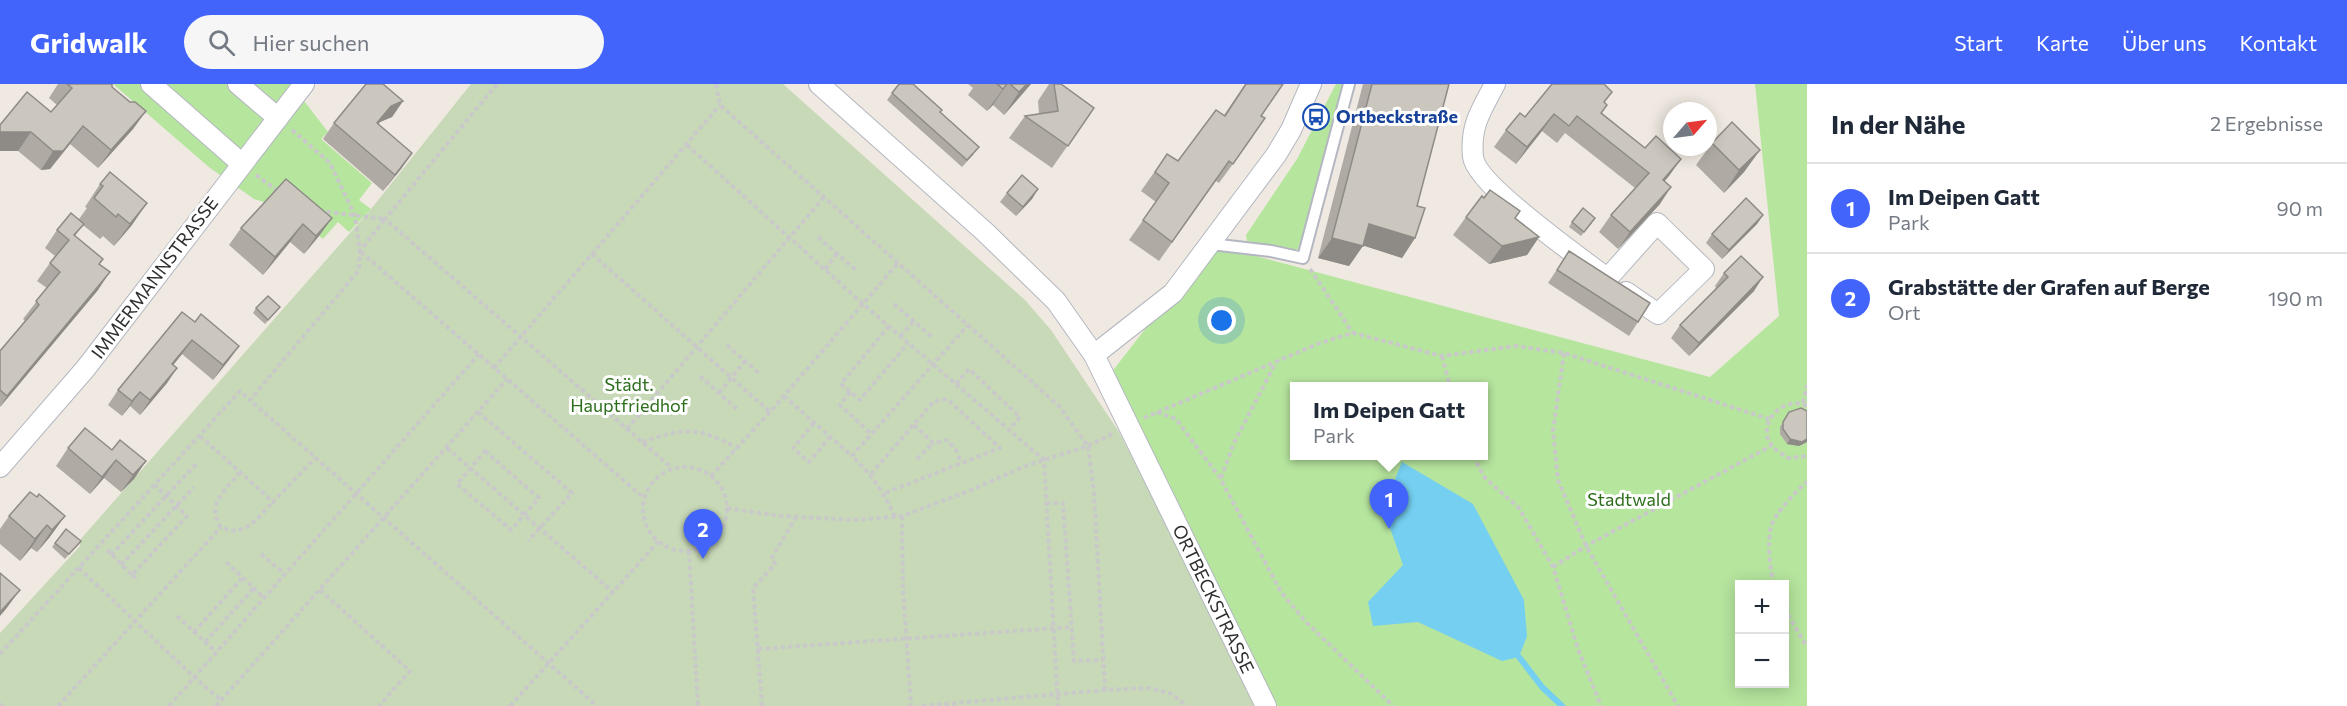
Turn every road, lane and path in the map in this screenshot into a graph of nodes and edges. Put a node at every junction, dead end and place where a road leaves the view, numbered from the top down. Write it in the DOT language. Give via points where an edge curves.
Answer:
graph roads {
  1 [pos="151,84"];
  2 [pos="238,84"];
  3 [pos="304,84"];
  4 [pos="496,84"];
  5 [pos="717,84"];
  6 [pos="819,84"];
  7 [pos="1311,84"];
  8 [pos="1348,84"];
  9 [pos="1495,84"];
  10 [pos="720,105"];
  11 [pos="278,118"];
  12 [pos="687,145"];
  13 [pos="242,164"];
  14 [pos="824,196"];
  15 [pos="284,197"];
  16 [pos="309,210"];
  17 [pos="355,216"];
  18 [pos="385,219"];
  19 [pos="789,237"];
  20 [pos="818,237"];
  21 [pos="1211,244"];
  22 [pos="360,252"];
  23 [pos="592,254"];
  24 [pos="837,254"];
  25 [pos="1303,258"];
  26 [pos="898,262"];
  27 [pos="825,269"];
  28 [pos="858,272"];
  29 [pos="1607,279"];
  30 [pos="863,304"];
  31 [pos="894,304"];
  32 [pos="914,321"];
  33 [pos="968,325"];
  34 [pos="889,326"];
  35 [pos="1353,333"];
  36 [pos="900,336"];
  37 [pos="521,337"];
  38 [pos="932,337"];
  39 [pos="908,343"];
  40 [pos="727,345"];
  41 [pos="697,346"];
  42 [pos="1564,353"];
  43 [pos="479,354"];
  44 [pos="1094,355"];
  45 [pos="1442,356"];
  46 [pos="745,361"];
  47 [pos="933,364"];
  48 [pos="1275,364"];
  49 [pos="494,368"];
  50 [pos="761,375"];
  51 [pos="700,376"];
  52 [pos="732,378"];
  53 [pos="507,379"];
  54 [pos="1449,382"];
  55 [pos="956,384"];
  56 [pos="1807,385"];
  57 [pos="850,392"];
  58 [pos="719,393"];
  59 [pos="784,396"];
  60 [pos="250,400"];
  61 [pos="1805,404"];
  62 [pos="738,410"];
  63 [pos="478,412"];
  64 [pos="770,412"];
  65 [pos="1769,419"];
  66 [pos="814,423"];
  67 [pos="914,425"];
  68 [pos="1128,426"];
  69 [pos="627,429"];
  70 [pos="1009,430"];
  71 [pos="871,434"];
  72 [pos="200,436"];
  73 [pos="830,437"];
  74 [pos="642,442"];
  75 [pos="933,443"];
  76 [pos="1088,446"];
  77 [pos="1771,446"];
  78 [pos="447,448"];
  79 [pos="736,448"];
  80 [pos="852,456"];
  81 [pos="1807,456"];
  82 [pos="315,458"];
  83 [pos="917,459"];
  84 [pos="1044,460"];
  85 [pos="1475,460"];
  86 [pos="196,463"];
  87 [pos="961,463"];
  88 [pos="0,466"];
  89 [pos="470,468"];
  90 [pos="672,468"];
  91 [pos="240,472"];
  92 [pos="871,474"];
  93 [pos="711,476"];
  94 [pos="1220,478"];
  95 [pos="1807,482"];
  96 [pos="155,485"];
  97 [pos="194,487"];
  98 [pos="885,493"];
  99 [pos="355,494"];
  100 [pos="166,496"];
  101 [pos="644,498"];
  102 [pos="273,502"];
  103 [pos="1046,503"];
  104 [pos="177,506"];
  105 [pos="727,508"];
  106 [pos="524,515"];
  107 [pos="902,516"];
  108 [pos="796,517"];
  109 [pos="895,517"];
  110 [pos="384,519"];
  111 [pos="221,527"];
  112 [pos="540,528"];
  113 [pos="528,541"];
  114 [pos="658,542"];
  115 [pos="1586,546"];
  116 [pos="107,550"];
  117 [pos="689,551"];
  118 [pos="261,554"];
  119 [pos="111,555"];
  120 [pos="226,562"];
  121 [pos="121,564"];
  122 [pos="1553,567"];
  123 [pos="78,568"];
  124 [pos="132,574"];
  125 [pos="285,574"];
  126 [pos="243,577"];
  127 [pos="138,580"];
  128 [pos="1772,580"];
  129 [pos="254,588"];
  130 [pos="320,590"];
  131 [pos="613,592"];
  132 [pos="264,598"];
  133 [pos="1789,615"];
  134 [pos="177,616"];
  135 [pos="136,621"];
  136 [pos="1071,627"];
  137 [pos="1053,628"];
  138 [pos="194,632"];
  139 [pos="906,637"];
  140 [pos="206,642"];
  141 [pos="1807,647"];
  142 [pos="758,649"];
  143 [pos="216,652"];
  144 [pos="0,654"];
  145 [pos="1103,660"];
  146 [pos="548,664"];
  147 [pos="194,677"];
  148 [pos="1105,690"];
  149 [pos="1057,694"];
  150 [pos="221,700"];
  151 [pos="58,706"];
  152 [pos="169,706"];
  153 [pos="216,706"];
  154 [pos="379,706"];
  155 [pos="510,706"];
  156 [pos="597,706"];
  157 [pos="698,706"];
  158 [pos="762,706"];
  159 [pos="910,706"];
  160 [pos="922,706"];
  161 [pos="1058,706"];
  162 [pos="1187,706"];
  163 [pos="1266,706"];
  164 [pos="1393,706"];
  165 [pos="1601,706"];
  166 [pos="1678,706"];
  1 -- 13 [label="street"];
  2 -- 11 [label="street"];
  3 -- 11 [label="street, IMMERMANNSTRASSE"];
  4 -- 18 [label="path"];
  5 -- 10 [label="path"];
  6 -- 44 [label="street, ORTBECKSTRASSE" via="1056,301"];
  7 -- 21 [label="street" via="1276,155"];
  8 -- 25 [label="lane"];
  9 -- 29 [label="street" via="1474,126 1473,159 1499,194"];
  10 -- 12 [label="path"];
  10 -- 14 [label="path"];
  11 -- 13 [label="street, IMMERMANNSTRASSE"];
  11 -- 17 [label="path" via="330,163"];
  12 -- 19 [label="path"];
  12 -- 23 [label="path"];
  13 -- 15 [label="path"];
  13 -- 88 [label="street, IMMERMANNSTRASSE" via="86,368"];
  14 -- 19 [label="path"];
  14 -- 26 [label="path"];
  16 -- 17 [label="path"];
  17 -- 18 [label="path"];
  17 -- 22 [label="path"];
  18 -- 22 [label="path"];
  18 -- 37 [label="path"];
  19 -- 27 [label="path"];
  19 -- 41 [label="path"];
  20 -- 24 [label="path"];
  21 -- 25 [label="lane"];
  21 -- 44 [label="street" via="1173,293"];
  22 -- 43 [label="path"];
  22 -- 60 [label="path" via="359,270"];
  23 -- 37 [label="path"];
  23 -- 41 [label="path"];
  24 -- 27 [label="path"];
  24 -- 28 [label="path"];
  25 -- 35 [label="path"];
  26 -- 30 [label="path"];
  26 -- 33 [label="path"];
  27 -- 30 [label="path"];
  29 -- 29 [label="street" via="1658,314 1704,269 1658,223"];
  30 -- 34 [label="path"];
  30 -- 59 [label="path"];
  31 -- 32 [label="path"];
  32 -- 36 [label="path"];
  32 -- 38 [label="path"];
  33 -- 47 [label="path"];
  33 -- 76 [label="path" via="1058,405"];
  34 -- 36 [label="path"];
  34 -- 57 [label="path" via="841,384"];
  35 -- 45 [label="path"];
  35 -- 48 [label="path"];
  36 -- 39 [label="path"];
  37 -- 49 [label="path"];
  37 -- 69 [label="path"];
  39 -- 47 [label="path"];
  39 -- 57 [label="path" via="860,400"];
  40 -- 46 [label="path"];
  41 -- 52 [label="path"];
  41 -- 69 [label="path"];
  42 -- 45 [label="path" via="1516,346"];
  42 -- 65 [label="path"];
  42 -- 115 [label="path" via="1553,431 1558,480"];
  43 -- 49 [label="path"];
  43 -- 99 [label="path"];
  44 -- 68 [label="street, ORTBECKSTRASSE"];
  45 -- 54 [label="path"];
  46 -- 50 [label="path"];
  46 -- 52 [label="path"];
  47 -- 55 [label="path"];
  47 -- 71 [label="path"];
  48 -- 94 [label="path"];
  48 -- 94 [label="path" via="1156,412 1176,419"];
  49 -- 53 [label="path"];
  51 -- 58 [label="path"];
  52 -- 58 [label="path"];
  52 -- 64 [label="path"];
  53 -- 63 [label="path"];
  53 -- 101 [label="path"];
  55 -- 70 [label="path"];
  55 -- 70 [label="path" via="969,369 1020,417"];
  56 -- 61 [label="path"];
  57 -- 71 [label="path" via="840,405"];
  58 -- 62 [label="path"];
  59 -- 64 [label="path"];
  59 -- 66 [label="path"];
  60 -- 72 [label="path" via="240,391"];
  60 -- 82 [label="path"];
  61 -- 65 [label="path" via="1790,403"];
  63 -- 78 [label="path"];
  63 -- 112 [label="path" via="572,493"];
  64 -- 79 [label="path"];
  65 -- 77 [label="path" via="1767,433"];
  66 -- 73 [label="path"];
  66 -- 73 [label="path" via="793,448 809,462"];
  67 -- 75 [label="path"];
  67 -- 87 [label="path" via="934,401 947,399 1000,448"];
  67 -- 92 [label="path"];
  68 -- 76 [label="path"];
  68 -- 163 [label="street, ORTBECKSTRASSE"];
  69 -- 74 [label="path"];
  70 -- 84 [label="path"];
  71 -- 80 [label="path"];
  72 -- 91 [label="path"];
  72 -- 96 [label="path"];
  73 -- 80 [label="path"];
  74 -- 79 [label="path" via="687,430"];
  74 -- 90 [label="path"];
  75 -- 83 [label="path"];
  75 -- 87 [label="path" via="947,440"];
  76 -- 84 [label="path"];
  76 -- 145 [label="path"];
  77 -- 81 [label="path" via="1788,458"];
  77 -- 115 [label="path"];
  78 -- 89 [label="path"];
  78 -- 110 [label="path"];
  79 -- 93 [label="path"];
  80 -- 92 [label="path"];
  82 -- 99 [label="path"];
  82 -- 102 [label="path"];
  84 -- 103 [label="path"];
  84 -- 107 [label="path"];
  85 -- 122 [label="path" via="1485,478 1519,508"];
  86 -- 100 [label="path"];
  87 -- 98 [label="path"];
  89 -- 106 [label="path"];
  89 -- 106 [label="path" via="457,484 511,530"];
  89 -- 106 [label="path" via="485,452 539,498"];
  90 -- 93 [label="path" via="692,467"];
  90 -- 101 [label="path" via="652,482"];
  91 -- 102 [label="path"];
  91 -- 111 [label="path" via="215,505 214,513"];
  92 -- 98 [label="path"];
  93 -- 105 [label="path" via="725,496"];
  94 -- 164 [label="path" via="1281,592 1305,621"];
  95 -- 128 [label="path" via="1792,494 1771,526"];
  96 -- 100 [label="path"];
  96 -- 123 [label="path"];
  97 -- 104 [label="path"];
  98 -- 109 [label="path"];
  99 -- 110 [label="path"];
  99 -- 125 [label="path"];
  100 -- 104 [label="path"];
  100 -- 119 [label="path"];
  101 -- 114 [label="path" via="645,525"];
  102 -- 111 [label="path" via="244,530"];
  103 -- 136 [label="path" via="1063,503"];
  103 -- 137 [label="path"];
  104 -- 121 [label="path"];
  104 -- 124 [label="path" via="187,516"];
  105 -- 108 [label="path"];
  105 -- 117 [label="path" via="724,526 716,538"];
  106 -- 112 [label="path"];
  107 -- 109 [label="path"];
  107 -- 139 [label="path"];
  108 -- 109 [label="path"];
  108 -- 142 [label="path" via="771,559 775,564 753,588"];
  110 -- 130 [label="path"];
  110 -- 146 [label="path"];
  111 -- 135 [label="path"];
  112 -- 113 [label="path"];
  112 -- 131 [label="path"];
  114 -- 117 [label="path"];
  114 -- 131 [label="path"];
  115 -- 122 [label="path"];
  115 -- 166 [label="path"];
  116 -- 119 [label="path"];
  117 -- 157 [label="path"];
  118 -- 125 [label="path"];
  119 -- 121 [label="path"];
  120 -- 126 [label="path"];
  121 -- 124 [label="path"];
  122 -- 165 [label="path" via="1578,649"];
  123 -- 135 [label="path"];
  123 -- 144 [label="path"];
  124 -- 127 [label="path"];
  125 -- 132 [label="path"];
  126 -- 129 [label="path"];
  126 -- 138 [label="path"];
  129 -- 132 [label="path"];
  129 -- 140 [label="path"];
  130 -- 150 [label="path"];
  130 -- 154 [label="path" via="410,670"];
  131 -- 146 [label="path"];
  132 -- 143 [label="path"];
  133 -- 141 [label="path"];
  134 -- 138 [label="path"];
  135 -- 147 [label="path"];
  135 -- 151 [label="path"];
  136 -- 137 [label="path"];
  136 -- 145 [label="path" via="1074,661"];
  137 -- 139 [label="path"];
  137 -- 149 [label="path"];
  138 -- 140 [label="path"];
  139 -- 142 [label="path"];
  139 -- 159 [label="path"];
  140 -- 143 [label="path"];
  142 -- 158 [label="path"];
  143 -- 147 [label="path"];
  145 -- 148 [label="path"];
  146 -- 155 [label="path"];
  146 -- 156 [label="path"];
  147 -- 150 [label="path"];
  147 -- 152 [label="path"];
  148 -- 149 [label="path"];
  148 -- 162 [label="path" via="1150,688 1172,694"];
  149 -- 160 [label="path"];
  149 -- 161 [label="path"];
  150 -- 153 [label="path"];
}
